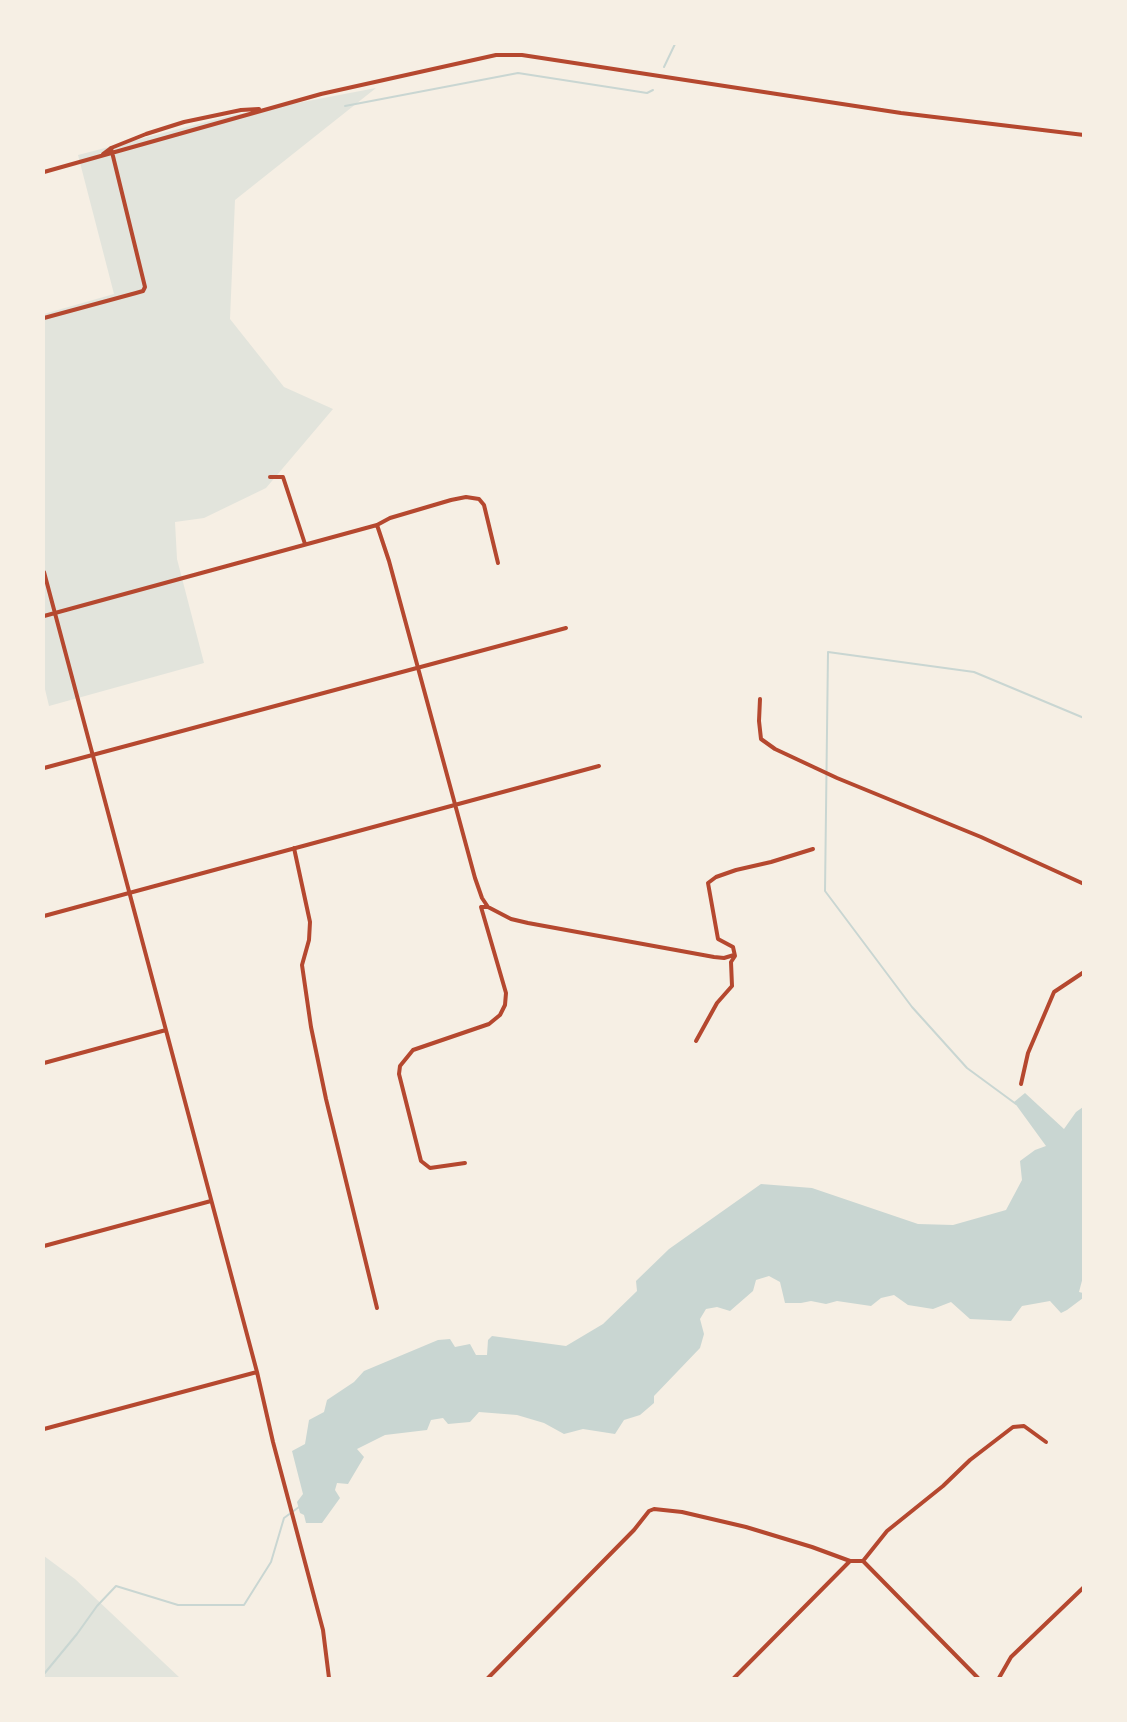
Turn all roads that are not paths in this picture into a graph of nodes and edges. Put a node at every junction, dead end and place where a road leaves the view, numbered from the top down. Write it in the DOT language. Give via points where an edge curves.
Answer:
graph roads {
  1 [pos="266,109"];
  2 [pos="196,119"];
  3 [pos="199,129"];
  4 [pos="1083,135"];
  5 [pos="111,151"];
  6 [pos="44,172"];
  7 [pos="44,318"];
  8 [pos="270,477"];
  9 [pos="377,525"];
  10 [pos="305,544"];
  11 [pos="498,563"];
  12 [pos="44,572"];
  13 [pos="54,613"];
  14 [pos="44,616"];
  15 [pos="566,628"];
  16 [pos="417,668"];
  17 [pos="760,699"];
  18 [pos="93,755"];
  19 [pos="599,766"];
  20 [pos="44,768"];
  21 [pos="456,806"];
  22 [pos="294,848"];
  23 [pos="813,849"];
  24 [pos="1083,884"];
  25 [pos="128,893"];
  26 [pos="488,907"];
  27 [pos="44,915"];
  28 [pos="734,955"];
  29 [pos="1083,972"];
  30 [pos="166,1030"];
  31 [pos="696,1041"];
  32 [pos="44,1063"];
  33 [pos="1021,1084"];
  34 [pos="465,1163"];
  35 [pos="211,1201"];
  36 [pos="44,1246"];
  37 [pos="377,1308"];
  38 [pos="257,1372"];
  39 [pos="44,1429"];
  40 [pos="1046,1442"];
  41 [pos="850,1561"];
  42 [pos="863,1561"];
  43 [pos="1083,1587"];
  44 [pos="329,1678"];
  45 [pos="488,1678"];
  46 [pos="734,1678"];
  47 [pos="978,1678"];
  48 [pos="999,1678"];
  1 -- 2 [label="street"];
  1 -- 3 [label="street"];
  1 -- 4 [label="street" via="496,55 522,55 901,113"];
  2 -- 3 [label="street"];
  2 -- 5 [label="street" via="146,134"];
  3 -- 5 [label="street"];
  5 -- 6 [label="street"];
  5 -- 7 [label="street" via="145,287 143,291"];
  8 -- 10 [label="street" via="283,477"];
  9 -- 10 [label="street"];
  9 -- 11 [label="street" via="451,500 480,500"];
  9 -- 16 [label="street"];
  10 -- 13 [label="street"];
  12 -- 13 [label="street"];
  13 -- 14 [label="street"];
  13 -- 18 [label="street"];
  15 -- 16 [label="street"];
  16 -- 18 [label="street"];
  16 -- 21 [label="street"];
  17 -- 24 [label="street" via="761,739 775,748"];
  18 -- 20 [label="street"];
  18 -- 25 [label="street"];
  19 -- 21 [label="street"];
  21 -- 22 [label="street"];
  21 -- 26 [label="street" via="475,878"];
  22 -- 25 [label="street"];
  22 -- 37 [label="street" via="310,922 302,965 311,1027"];
  23 -- 28 [label="street" via="736,870 708,883 718,939 733,947"];
  25 -- 27 [label="street"];
  25 -- 30 [label="street"];
  26 -- 28 [label="street" via="528,923 714,957"];
  26 -- 34 [label="street" via="481,908 506,993 500,1015 489,1024 413,1050 400,1066 399,1074 421,1161 430,1168"];
  28 -- 31 [label="street" via="732,986 717,1003"];
  29 -- 33 [label="street" via="1054,992 1028,1053"];
  30 -- 32 [label="street"];
  30 -- 35 [label="street"];
  35 -- 36 [label="street"];
  35 -- 38 [label="street"];
  38 -- 39 [label="street"];
  38 -- 44 [label="street" via="323,1630"];
  40 -- 42 [label="street" via="1024,1426 1013,1427 887,1530"];
  41 -- 42 [label="street"];
  41 -- 45 [label="street" via="746,1527 654,1509"];
  41 -- 46 [label="street"];
  42 -- 47 [label="street"];
  43 -- 48 [label="street" via="1011,1657"];
}
